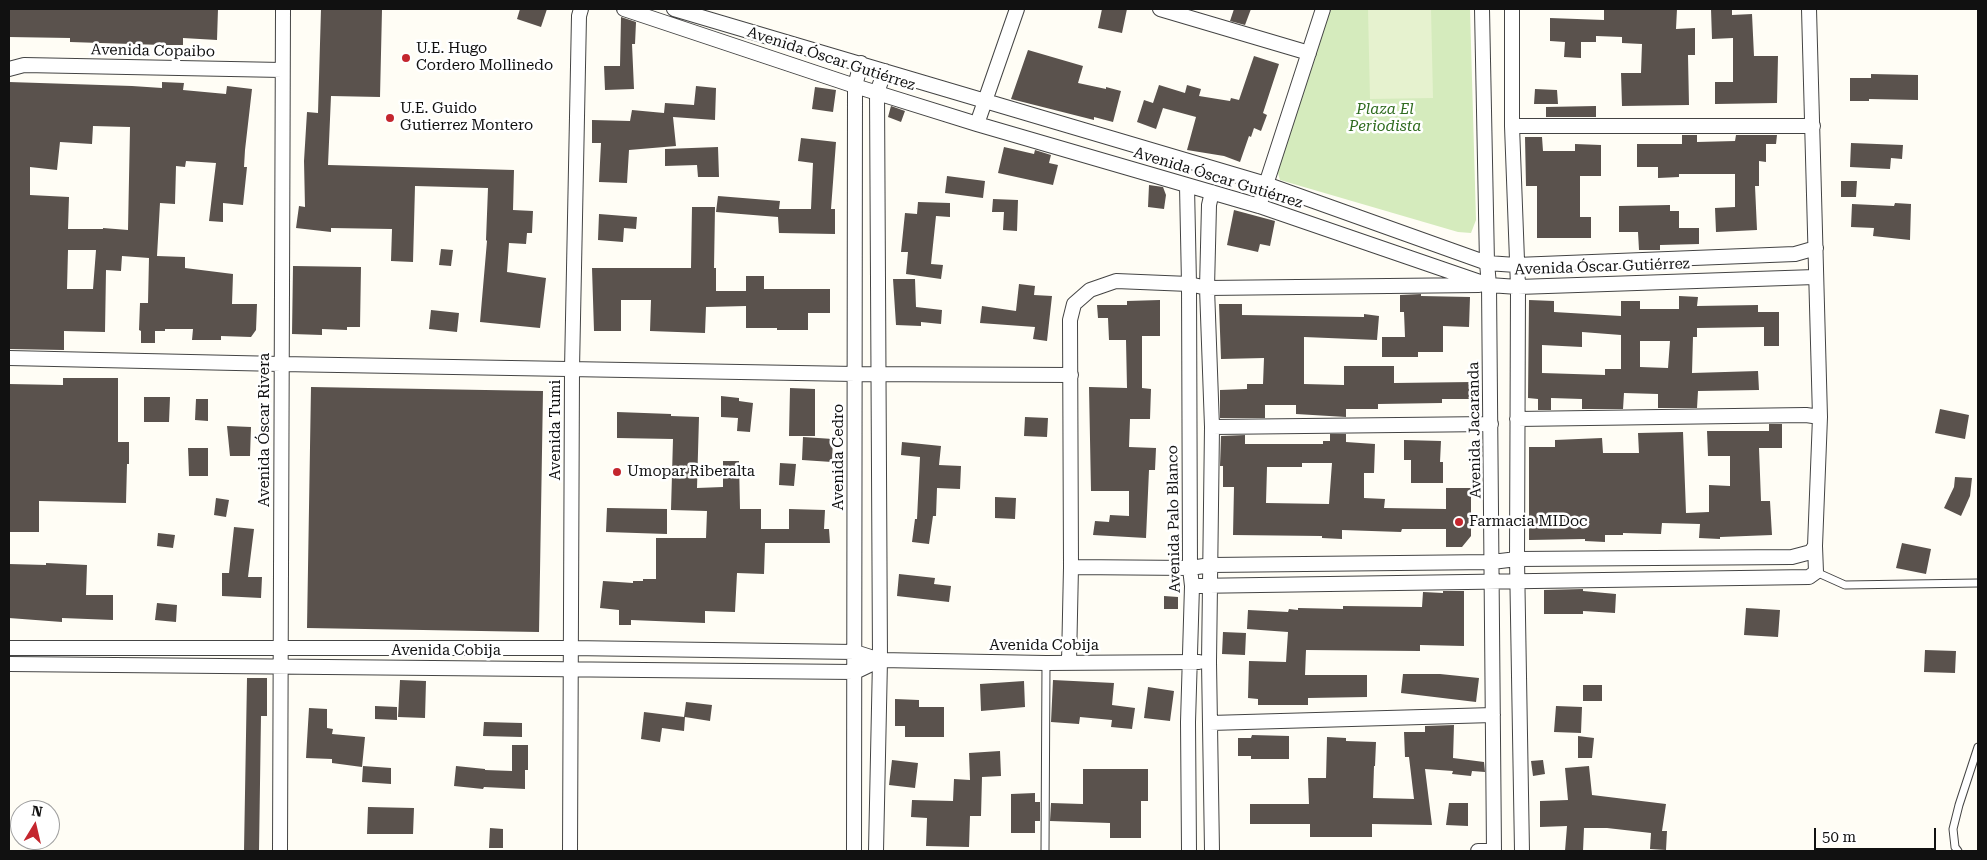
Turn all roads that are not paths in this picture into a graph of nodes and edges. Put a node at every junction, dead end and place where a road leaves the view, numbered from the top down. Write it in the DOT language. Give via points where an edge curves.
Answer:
graph roads {
  1 [pos="282,9"];
  2 [pos="581,9"];
  3 [pos="624,9"];
  4 [pos="674,9"];
  5 [pos="1016,9"];
  6 [pos="1160,9"];
  7 [pos="1323,9"];
  8 [pos="1482,9"];
  9 [pos="1512,9"];
  10 [pos="1809,9"];
  11 [pos="703,13"];
  12 [pos="697,32"];
  13 [pos="1309,53"];
  14 [pos="9,58"];
  15 [pos="861,63"];
  16 [pos="24,65"];
  17 [pos="9,69"];
  18 [pos="282,70"];
  19 [pos="885,71"];
  20 [pos="855,86"];
  21 [pos="877,92"];
  22 [pos="985,101"];
  23 [pos="977,124"];
  24 [pos="1512,126"];
  25 [pos="1813,126"];
  26 [pos="1266,184"];
  27 [pos="1187,186"];
  28 [pos="1212,192"];
  29 [pos="1259,206"];
  30 [pos="1816,248"];
  31 [pos="1487,263"];
  32 [pos="1516,265"];
  33 [pos="1815,277"];
  34 [pos="1189,284"];
  35 [pos="1489,285"];
  36 [pos="1518,287"];
  37 [pos="1207,288"];
  38 [pos="9,358"];
  39 [pos="281,364"];
  40 [pos="572,369"];
  41 [pos="855,374"];
  42 [pos="877,374"];
  43 [pos="1071,375"];
  44 [pos="1820,417"];
  45 [pos="1517,420"];
  46 [pos="1491,424"];
  47 [pos="1212,427"];
  48 [pos="1815,546"];
  49 [pos="1517,559"];
  50 [pos="1492,562"];
  51 [pos="1211,565"];
  52 [pos="1071,567"];
  53 [pos="1190,568"];
  54 [pos="1813,574"];
  55 [pos="1517,581"];
  56 [pos="1492,582"];
  57 [pos="1978,583"];
  58 [pos="1211,585"];
  59 [pos="1192,586"];
  60 [pos="9,648"];
  61 [pos="280,648"];
  62 [pos="570,648"];
  63 [pos="855,652"];
  64 [pos="880,660"];
  65 [pos="1069,662"];
  66 [pos="1190,662"];
  67 [pos="1209,662"];
  68 [pos="1046,663"];
  69 [pos="9,664"];
  70 [pos="281,666"];
  71 [pos="571,668"];
  72 [pos="855,672"];
  73 [pos="1493,715"];
  74 [pos="1210,723"];
  75 [pos="1978,747"];
  76 [pos="280,851"];
  77 [pos="570,851"];
  78 [pos="854,851"];
  79 [pos="876,851"];
  80 [pos="1045,851"];
  81 [pos="1190,851"];
  82 [pos="1212,851"];
  83 [pos="1478,851"];
  84 [pos="1494,851"];
  85 [pos="1522,851"];
  86 [pos="1958,851"];
  1 -- 18 [label="street, Avenida Óscar Rivera"];
  2 -- 40 [label="street, Avenida Tumi"];
  3 -- 12 [label="street, Avenida Óscar Gutiérrez"];
  4 -- 11 [label="street, Avenida Óscar Gutiérrez"];
  5 -- 22 [label="street"];
  6 -- 13 [label="street"];
  7 -- 13 [label="street"];
  8 -- 31 [label="street, Avenida Jacaranda"];
  9 -- 24 [label="street"];
  10 -- 25 [label="street"];
  11 -- 12 [label="street"];
  11 -- 15 [label="street, Avenida Óscar Gutiérrez"];
  12 -- 20 [label="street, Avenida Óscar Gutiérrez"];
  13 -- 26 [label="street"];
  14 -- 16 [label="street, Avenida Copaibo"];
  15 -- 19 [label="street, Avenida Óscar Gutiérrez"];
  15 -- 20 [label="street, Avenida Cedro"];
  16 -- 17 [label="street, Avenida Copaibo"];
  16 -- 18 [label="street, Avenida Copaibo"];
  18 -- 39 [label="street, Avenida Óscar Rivera"];
  19 -- 21 [label="street"];
  19 -- 22 [label="street, Avenida Óscar Gutiérrez"];
  20 -- 21 [label="street, Avenida Óscar Gutiérrez"];
  20 -- 41 [label="street, Avenida Cedro"];
  21 -- 23 [label="street, Avenida Óscar Gutiérrez"];
  21 -- 42 [label="street"];
  22 -- 23 [label="street"];
  22 -- 26 [label="street, Avenida Óscar Gutiérrez"];
  23 -- 27 [label="street, Avenida Óscar Gutiérrez"];
  24 -- 25 [label="street"];
  24 -- 32 [label="street"];
  25 -- 30 [label="street"];
  26 -- 29 [label="street"];
  26 -- 31 [label="street, Avenida Óscar Gutiérrez"];
  27 -- 28 [label="street, Avenida Óscar Gutiérrez"];
  27 -- 34 [label="street, Avenida Palo Blanco"];
  28 -- 29 [label="street, Avenida Óscar Gutiérrez"];
  28 -- 37 [label="street"];
  29 -- 35 [label="street, Avenida Óscar Gutiérrez"];
  30 -- 32 [label="street, Avenida Óscar Gutiérrez" via="1795,254"];
  30 -- 33 [label="street"];
  31 -- 32 [label="street, Avenida Óscar Gutiérrez"];
  31 -- 35 [label="street, Avenida Jacaranda"];
  32 -- 36 [label="street"];
  33 -- 36 [label="street, Avenida Óscar Gutiérrez"];
  33 -- 44 [label="street"];
  34 -- 37 [label="street"];
  34 -- 43 [label="street" via="1116,282 1090,290 1074,304 1070,320"];
  34 -- 53 [label="street, Avenida Palo Blanco"];
  35 -- 36 [label="street, Avenida Óscar Gutiérrez"];
  35 -- 37 [label="street"];
  35 -- 46 [label="street, Avenida Jacaranda"];
  36 -- 45 [label="street"];
  37 -- 47 [label="street"];
  38 -- 39 [label="street"];
  39 -- 40 [label="street"];
  39 -- 61 [label="street, Avenida Óscar Rivera"];
  40 -- 41 [label="street"];
  40 -- 62 [label="street, Avenida Tumi"];
  41 -- 42 [label="street"];
  41 -- 63 [label="street, Avenida Cedro"];
  42 -- 43 [label="street"];
  42 -- 64 [label="street"];
  43 -- 52 [label="street"];
  44 -- 45 [label="street"];
  44 -- 48 [label="street"];
  45 -- 49 [label="street"];
  46 -- 47 [label="street"];
  46 -- 50 [label="street, Avenida Jacaranda"];
  47 -- 51 [label="street"];
  48 -- 49 [label="street" via="1811,552 1792,557"];
  48 -- 54 [label="street"];
  49 -- 50 [label="street"];
  49 -- 55 [label="street"];
  50 -- 51 [label="street"];
  50 -- 56 [label="street, Avenida Jacaranda"];
  51 -- 53 [label="street"];
  51 -- 58 [label="street"];
  52 -- 53 [label="street"];
  52 -- 65 [label="street"];
  53 -- 59 [label="street, Avenida Palo Blanco"];
  54 -- 55 [label="street"];
  54 -- 57 [label="lane" via="1845,585"];
  55 -- 56 [label="street"];
  55 -- 85 [label="street"];
  56 -- 58 [label="street"];
  56 -- 73 [label="street, Avenida Jacaranda"];
  58 -- 59 [label="street"];
  58 -- 67 [label="street"];
  59 -- 66 [label="street, Avenida Palo Blanco"];
  60 -- 61 [label="street, Avenida Cobija"];
  61 -- 62 [label="street, Avenida Cobija"];
  61 -- 70 [label="street, Avenida Óscar Rivera"];
  62 -- 63 [label="street, Avenida Cobija"];
  62 -- 71 [label="street, Avenida Tumi"];
  63 -- 64 [label="street, Avenida Cobija"];
  63 -- 72 [label="street, Avenida Cedro"];
  64 -- 68 [label="street, Avenida Cobija"];
  64 -- 72 [label="street, Avenida Cobija"];
  64 -- 79 [label="street"];
  65 -- 66 [label="street, Avenida Cobija"];
  65 -- 68 [label="street, Avenida Cobija"];
  66 -- 67 [label="street, Avenida Cobija"];
  66 -- 81 [label="street, Avenida Palo Blanco"];
  67 -- 74 [label="street"];
  68 -- 80 [label="lane"];
  69 -- 70 [label="street, Avenida Cobija"];
  70 -- 71 [label="street, Avenida Cobija"];
  70 -- 76 [label="street, Avenida Óscar Rivera"];
  71 -- 72 [label="street, Avenida Cobija"];
  71 -- 77 [label="street, Avenida Tumi"];
  72 -- 78 [label="street, Avenida Cedro"];
  73 -- 74 [label="street"];
  73 -- 84 [label="street, Avenida Jacaranda"];
  74 -- 82 [label="street"];
  75 -- 86 [label="lane" via="1954,828"];
  83 -- 84 [label="street"];
}
